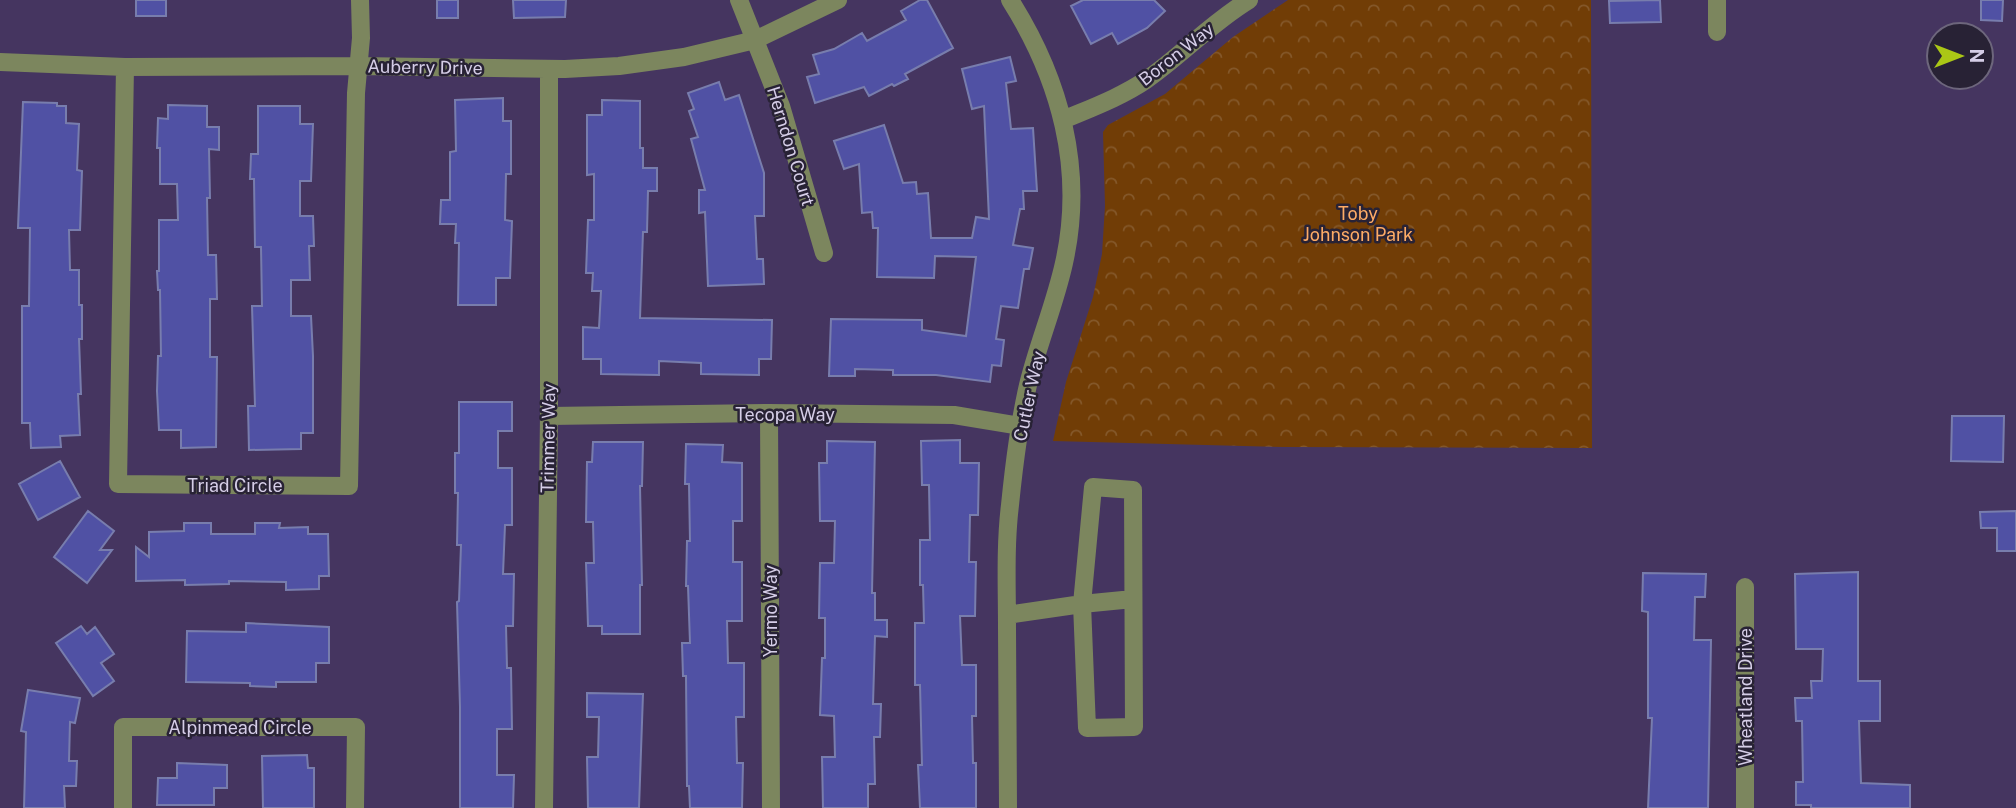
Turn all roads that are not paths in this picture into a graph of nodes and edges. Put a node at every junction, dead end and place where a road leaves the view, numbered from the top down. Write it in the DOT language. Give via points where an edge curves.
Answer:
graph roads {
  1 [pos="360,0"];
  2 [pos="739,0"];
  3 [pos="838,0"];
  4 [pos="1010,0"];
  5 [pos="1249,0"];
  6 [pos="1717,0"];
  7 [pos="1717,32"];
  8 [pos="755,40"];
  9 [pos="0,62"];
  10 [pos="359,66"];
  11 [pos="125,67"];
  12 [pos="549,69"];
  13 [pos="1063,120"];
  14 [pos="824,253"];
  15 [pos="769,413"];
  16 [pos="549,416"];
  17 [pos="1020,426"];
  18 [pos="1745,587"];
  19 [pos="1133,599"];
  20 [pos="1082,604"];
  21 [pos="1007,615"];
  22 [pos="123,808"];
  23 [pos="355,808"];
  24 [pos="544,808"];
  25 [pos="771,808"];
  26 [pos="1008,808"];
  27 [pos="1745,808"];
  1 -- 10 [label="street"];
  2 -- 8 [label="street, Herndon Court"];
  3 -- 8 [label="street, Auberry Drive"];
  4 -- 13 [label="street, Cutler Way" via="1050,76"];
  5 -- 13 [label="street, Boron Way" via="1148,78"];
  6 -- 7 [label="street"];
  8 -- 12 [label="street, Auberry Drive" via="671,59"];
  8 -- 14 [label="street, Herndon Court" via="781,106"];
  9 -- 11 [label="street, Auberry Drive"];
  10 -- 11 [label="street, Auberry Drive"];
  10 -- 11 [label="street, Triad Circle" via="349,486 118,484"];
  10 -- 12 [label="street, Auberry Drive"];
  12 -- 16 [label="street, Trimmer Way"];
  13 -- 17 [label="street, Cutler Way" via="1071,190 1069,237"];
  15 -- 16 [label="street, Tecopa Way"];
  15 -- 17 [label="street, Tecopa Way" via="954,415"];
  15 -- 25 [label="street, Yermo Way"];
  16 -- 24 [label="street, Trimmer Way"];
  17 -- 21 [label="street, Cutler Way" via="1009,508"];
  18 -- 27 [label="street, Wheatland Drive"];
  19 -- 20 [label="street"];
  19 -- 20 [label="street" via="1133,490 1093,487"];
  19 -- 20 [label="street" via="1134,727 1087,728"];
  20 -- 21 [label="street"];
  21 -- 26 [label="street, Cutler Way"];
  22 -- 23 [label="street, Alpinmead Circle" via="123,727 356,727"];
}
